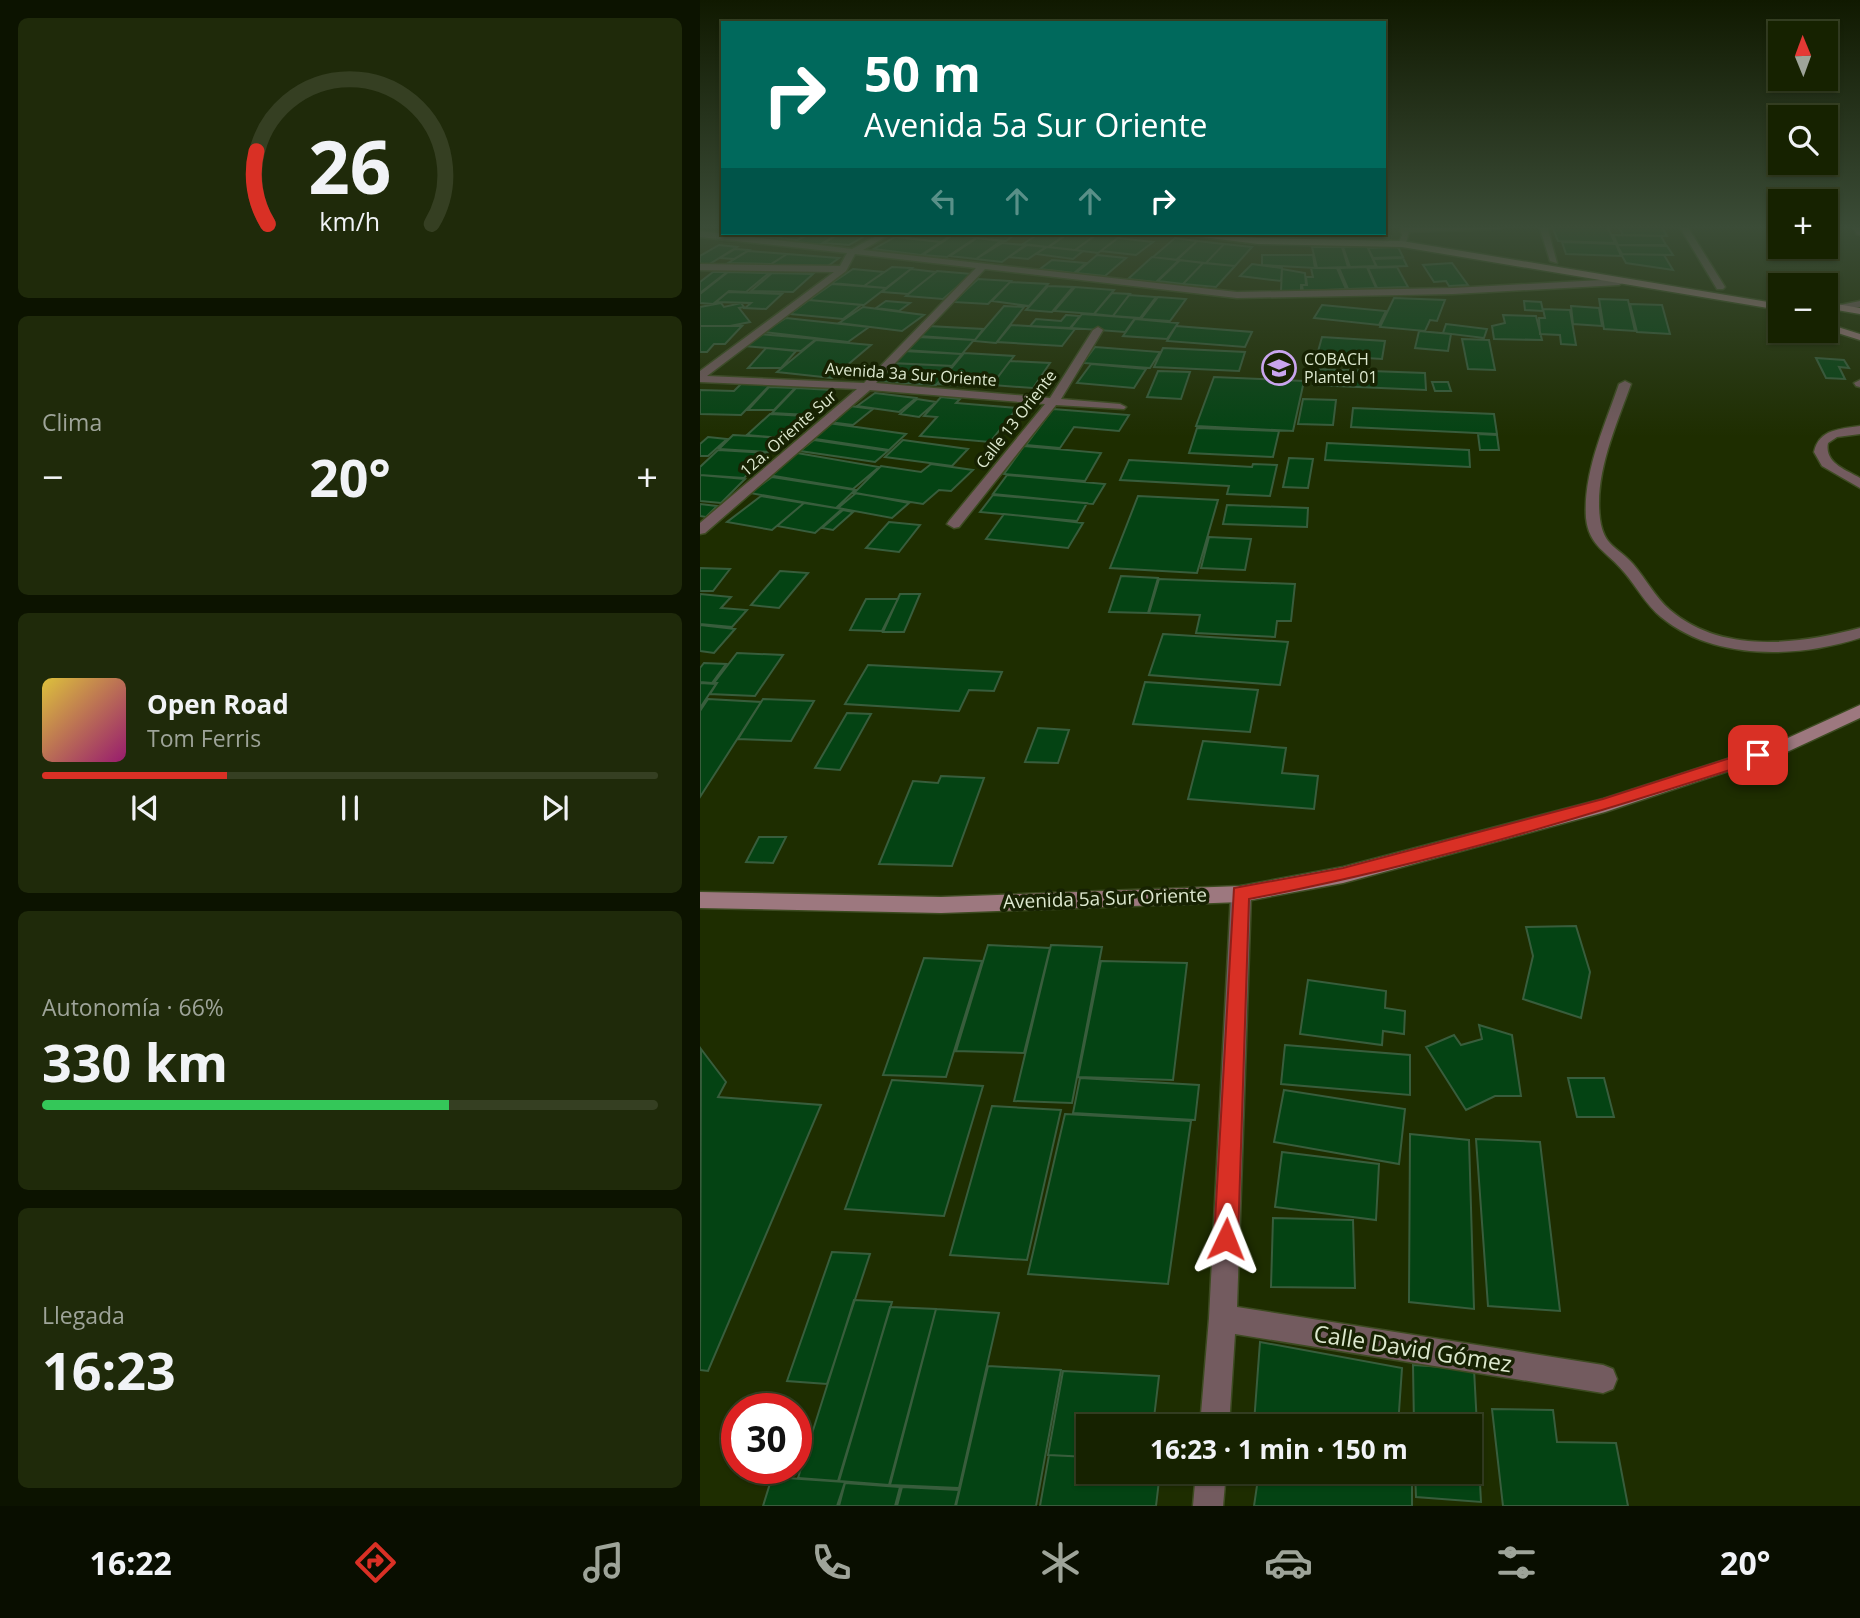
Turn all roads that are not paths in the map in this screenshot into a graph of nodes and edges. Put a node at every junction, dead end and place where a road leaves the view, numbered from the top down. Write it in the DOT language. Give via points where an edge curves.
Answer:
graph roads {
  1 [pos="807,296"];
  2 [pos="954,296"];
  3 [pos="1662,296"];
  4 [pos="1711,296"];
  5 [pos="1860,304"];
  6 [pos="1768,305"];
  7 [pos="1838,305"];
  8 [pos="1838,307"];
  9 [pos="1860,311"];
  10 [pos="1768,315"];
  11 [pos="1838,317"];
  12 [pos="1860,320"];
  13 [pos="1838,330"];
  14 [pos="1097,331"];
  15 [pos="1860,337"];
  16 [pos="700,377"];
  17 [pos="1625,384"];
  18 [pos="867,386"];
  19 [pos="1054,400"];
  20 [pos="1119,407"];
  21 [pos="1860,429"];
  22 [pos="1860,484"];
  23 [pos="954,524"];
  24 [pos="700,530"];
  25 [pos="1860,633"];
  26 [pos="1860,711"];
  27 [pos="1241,894"];
  28 [pos="700,900"];
  29 [pos="1223,1318"];
  30 [pos="1603,1378"];
  31 [pos="1215,1414"];
  32 [pos="1209,1484"];
  33 [pos="1208,1506"];
  1 -- 16 [label="street"];
  2 -- 18 [label="street, 12a. Oriente Sur"];
  3 -- 10 [label="main road"];
  4 -- 6 [label="main road"];
  5 -- 7 [label="street"];
  8 -- 9 [label="main road"];
  11 -- 12 [label="main road"];
  13 -- 15 [label="main road"];
  14 -- 19 [label="street, Calle 13 Oriente"];
  16 -- 18 [label="street, Avenida 3a Sur Oriente"];
  17 -- 25 [label="street" via="1598,468 1593,520 1607,551 1627,565 1648,597 1689,628 1731,642 1806,646 1838,642"];
  18 -- 19 [label="street, Avenida 3a Sur Oriente"];
  18 -- 24 [label="street, 12a. Oriente Sur"];
  19 -- 20 [label="street, Avenida 3a Sur Oriente"];
  19 -- 23 [label="street, Calle 13 Oriente"];
  21 -- 22 [label="street" via="1833,434 1822,442 1820,452 1826,463"];
  26 -- 27 [label="main road, Avenida 5a Sur Oriente" via="1783,747 1605,805 1343,875"];
  27 -- 28 [label="main road, Avenida 5a Sur Oriente" via="941,905"];
  27 -- 29 [label="street"];
  29 -- 30 [label="street, Calle David Gómez"];
  29 -- 31 [label="street"];
  32 -- 33 [label="street"];
}
